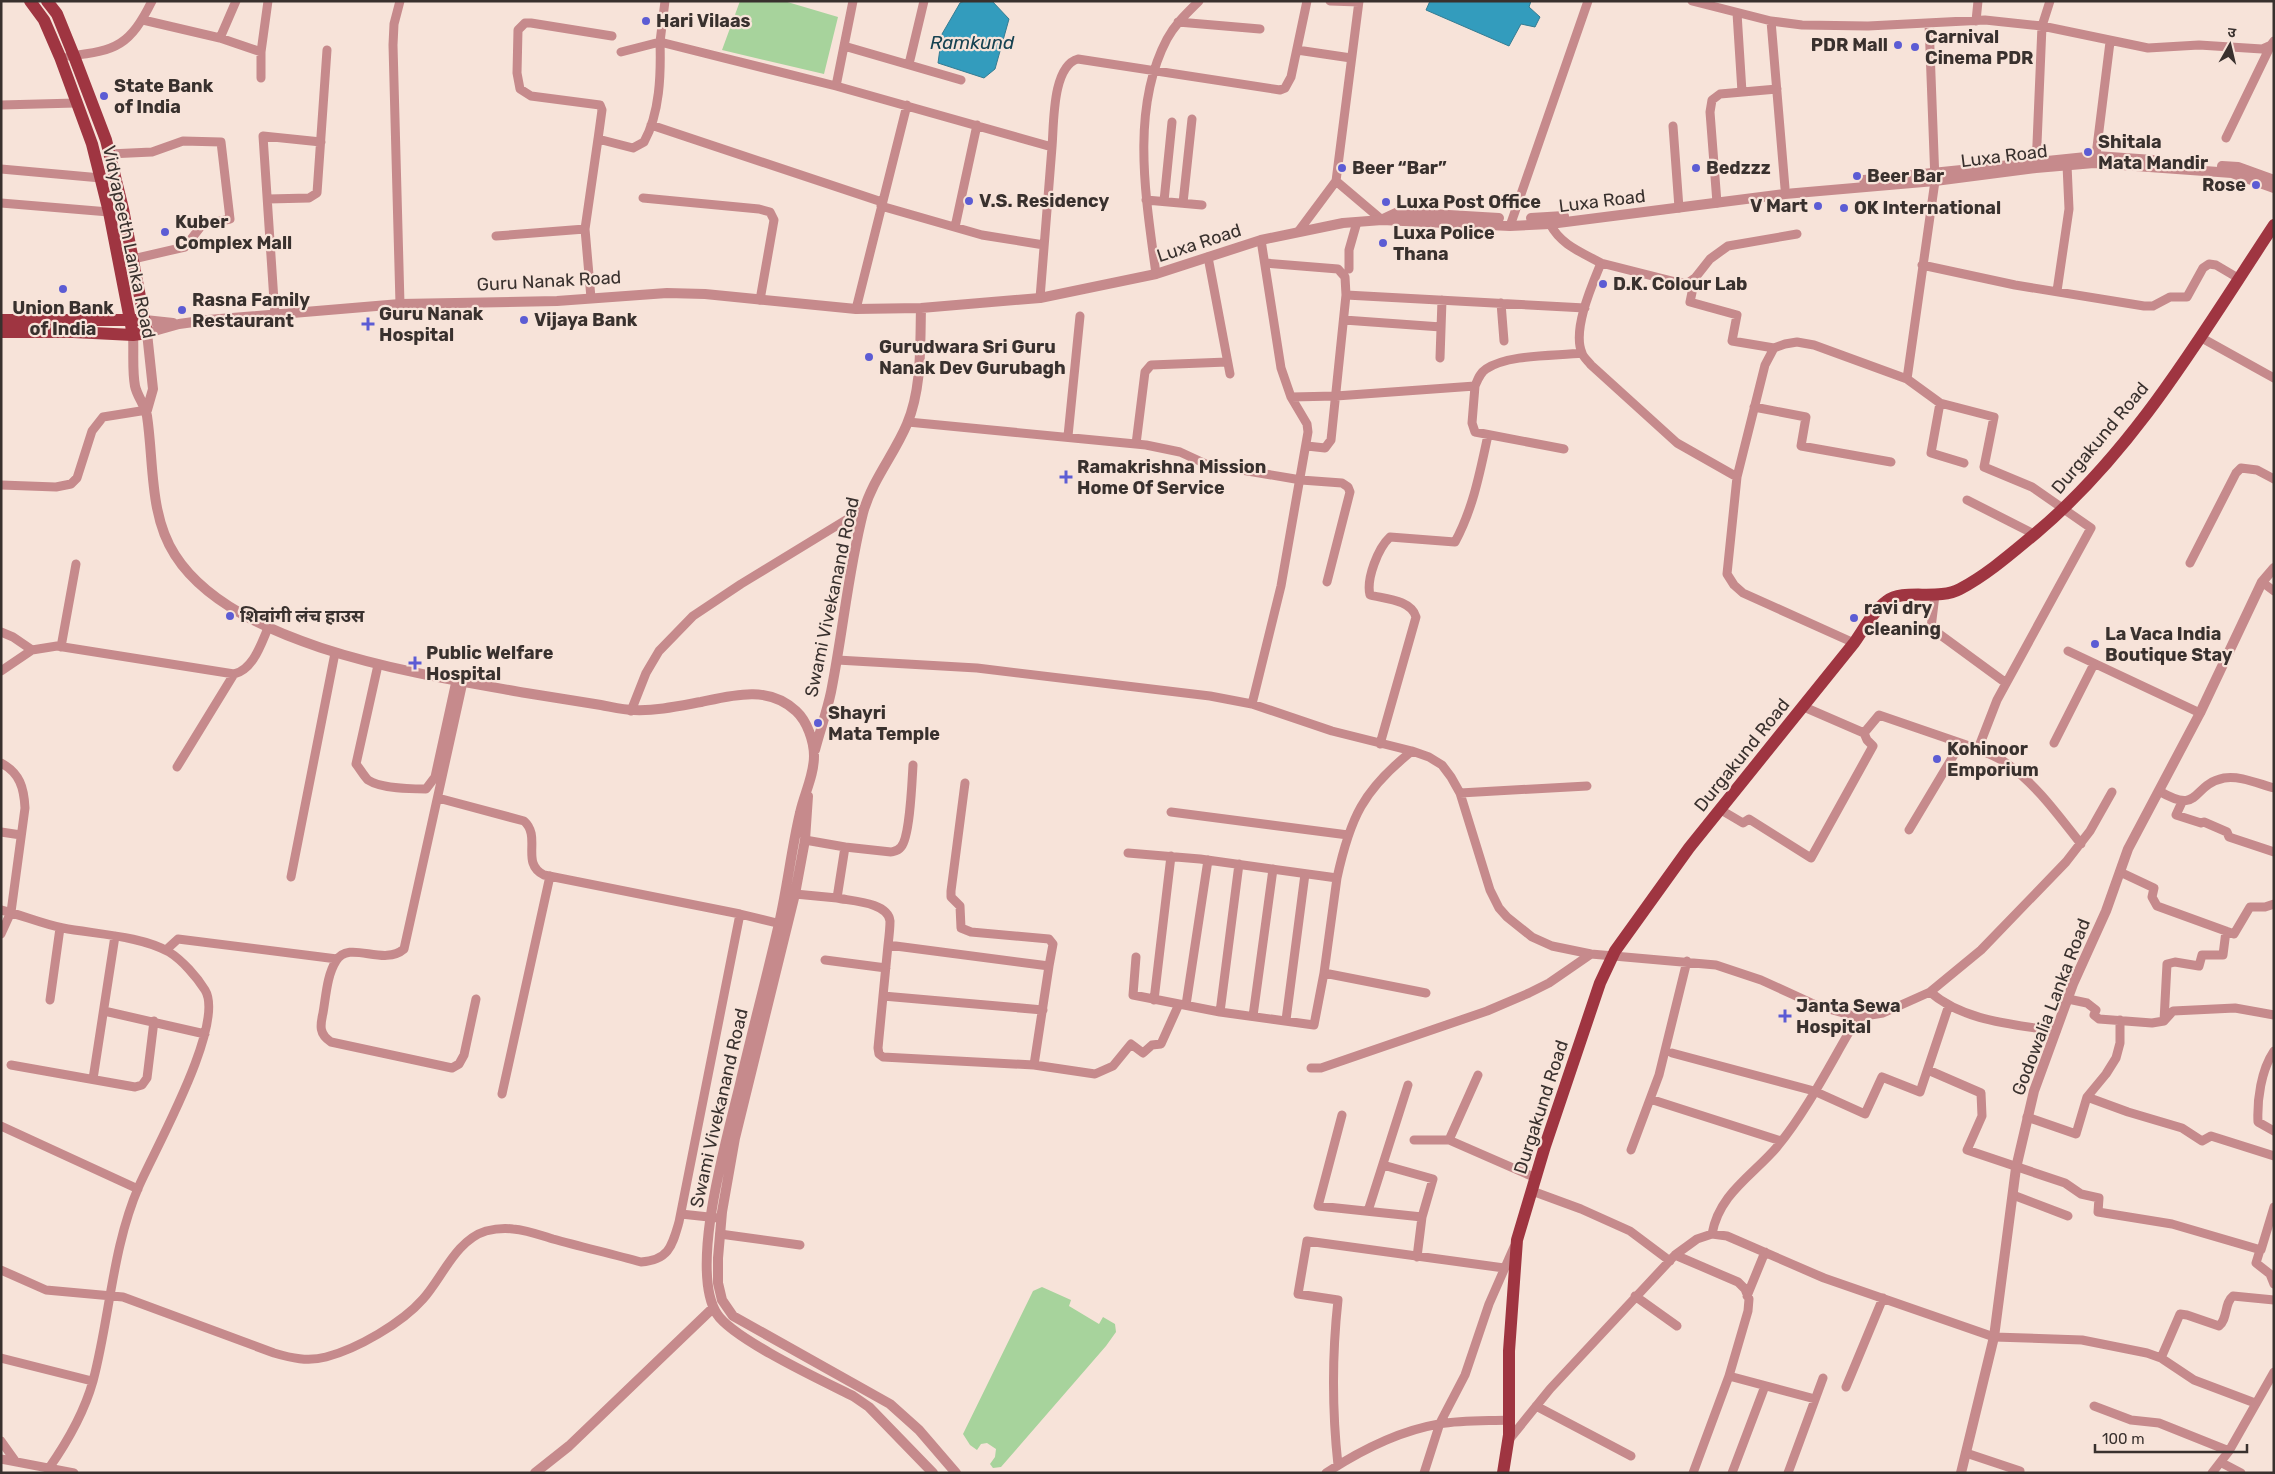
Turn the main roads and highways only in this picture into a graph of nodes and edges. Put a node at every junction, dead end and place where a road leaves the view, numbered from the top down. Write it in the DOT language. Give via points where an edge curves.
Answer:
graph roads {
  1 [pos="30,1"];
  2 [pos="47,1"];
  3 [pos="2274,225"];
  4 [pos="1,320"];
  5 [pos="146,320"];
  6 [pos="130,321"];
  7 [pos="1,332"];
  8 [pos="147,333"];
  9 [pos="133,335"];
  10 [pos="1503,1473"];
  1 -- 6 [label="main road, Vidyapeeth Lanka Road" via="44,20 92,144"];
  2 -- 5 [label="main road, Vidyapeeth Lanka Road" via="57,14 109,154"];
  3 -- 10 [label="main road, Durgakund Road" via="2146,415 2100,471 2064,509 1960,589 1935,595 1900,595 1877,610 1804,707 1689,848 1613,955 1600,983 1517,1240 1509,1351 1508,1441"];
  4 -- 6 [label="main road, Guru Nanak Road"];
  5 -- 6 [label="main road, Guru Nanak Road"];
  5 -- 8 [label="main road, Vidyapeeth Lanka Road"];
  6 -- 9 [label="main road, Vidyapeeth Lanka Road"];
  7 -- 9 [label="main road, Guru Nanak Road"];
  8 -- 9 [label="main road, Guru Nanak Road"];
}
